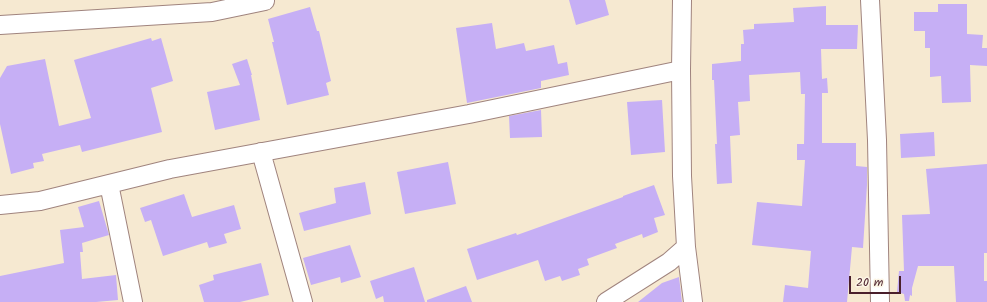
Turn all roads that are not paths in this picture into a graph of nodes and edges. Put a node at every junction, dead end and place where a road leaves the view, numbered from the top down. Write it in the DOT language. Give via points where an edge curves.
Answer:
graph roads {
  1 [pos="682,0"];
  2 [pos="870,0"];
  3 [pos="265,1"];
  4 [pos="0,25"];
  5 [pos="681,70"];
  6 [pos="261,152"];
  7 [pos="109,184"];
  8 [pos="0,206"];
  9 [pos="686,247"];
  10 [pos="133,302"];
  11 [pos="303,302"];
  12 [pos="606,302"];
  13 [pos="693,302"];
  14 [pos="880,302"];
  1 -- 5 [label="street"];
  2 -- 14 [label="street" via="877,140"];
  3 -- 4 [label="street" via="212,12"];
  5 -- 6 [label="street" via="469,114"];
  5 -- 9 [label="street"];
  6 -- 7 [label="street"];
  6 -- 11 [label="street"];
  7 -- 8 [label="street" via="40,201"];
  7 -- 10 [label="street"];
  9 -- 12 [label="street" via="670,262"];
  9 -- 13 [label="street"];
}
